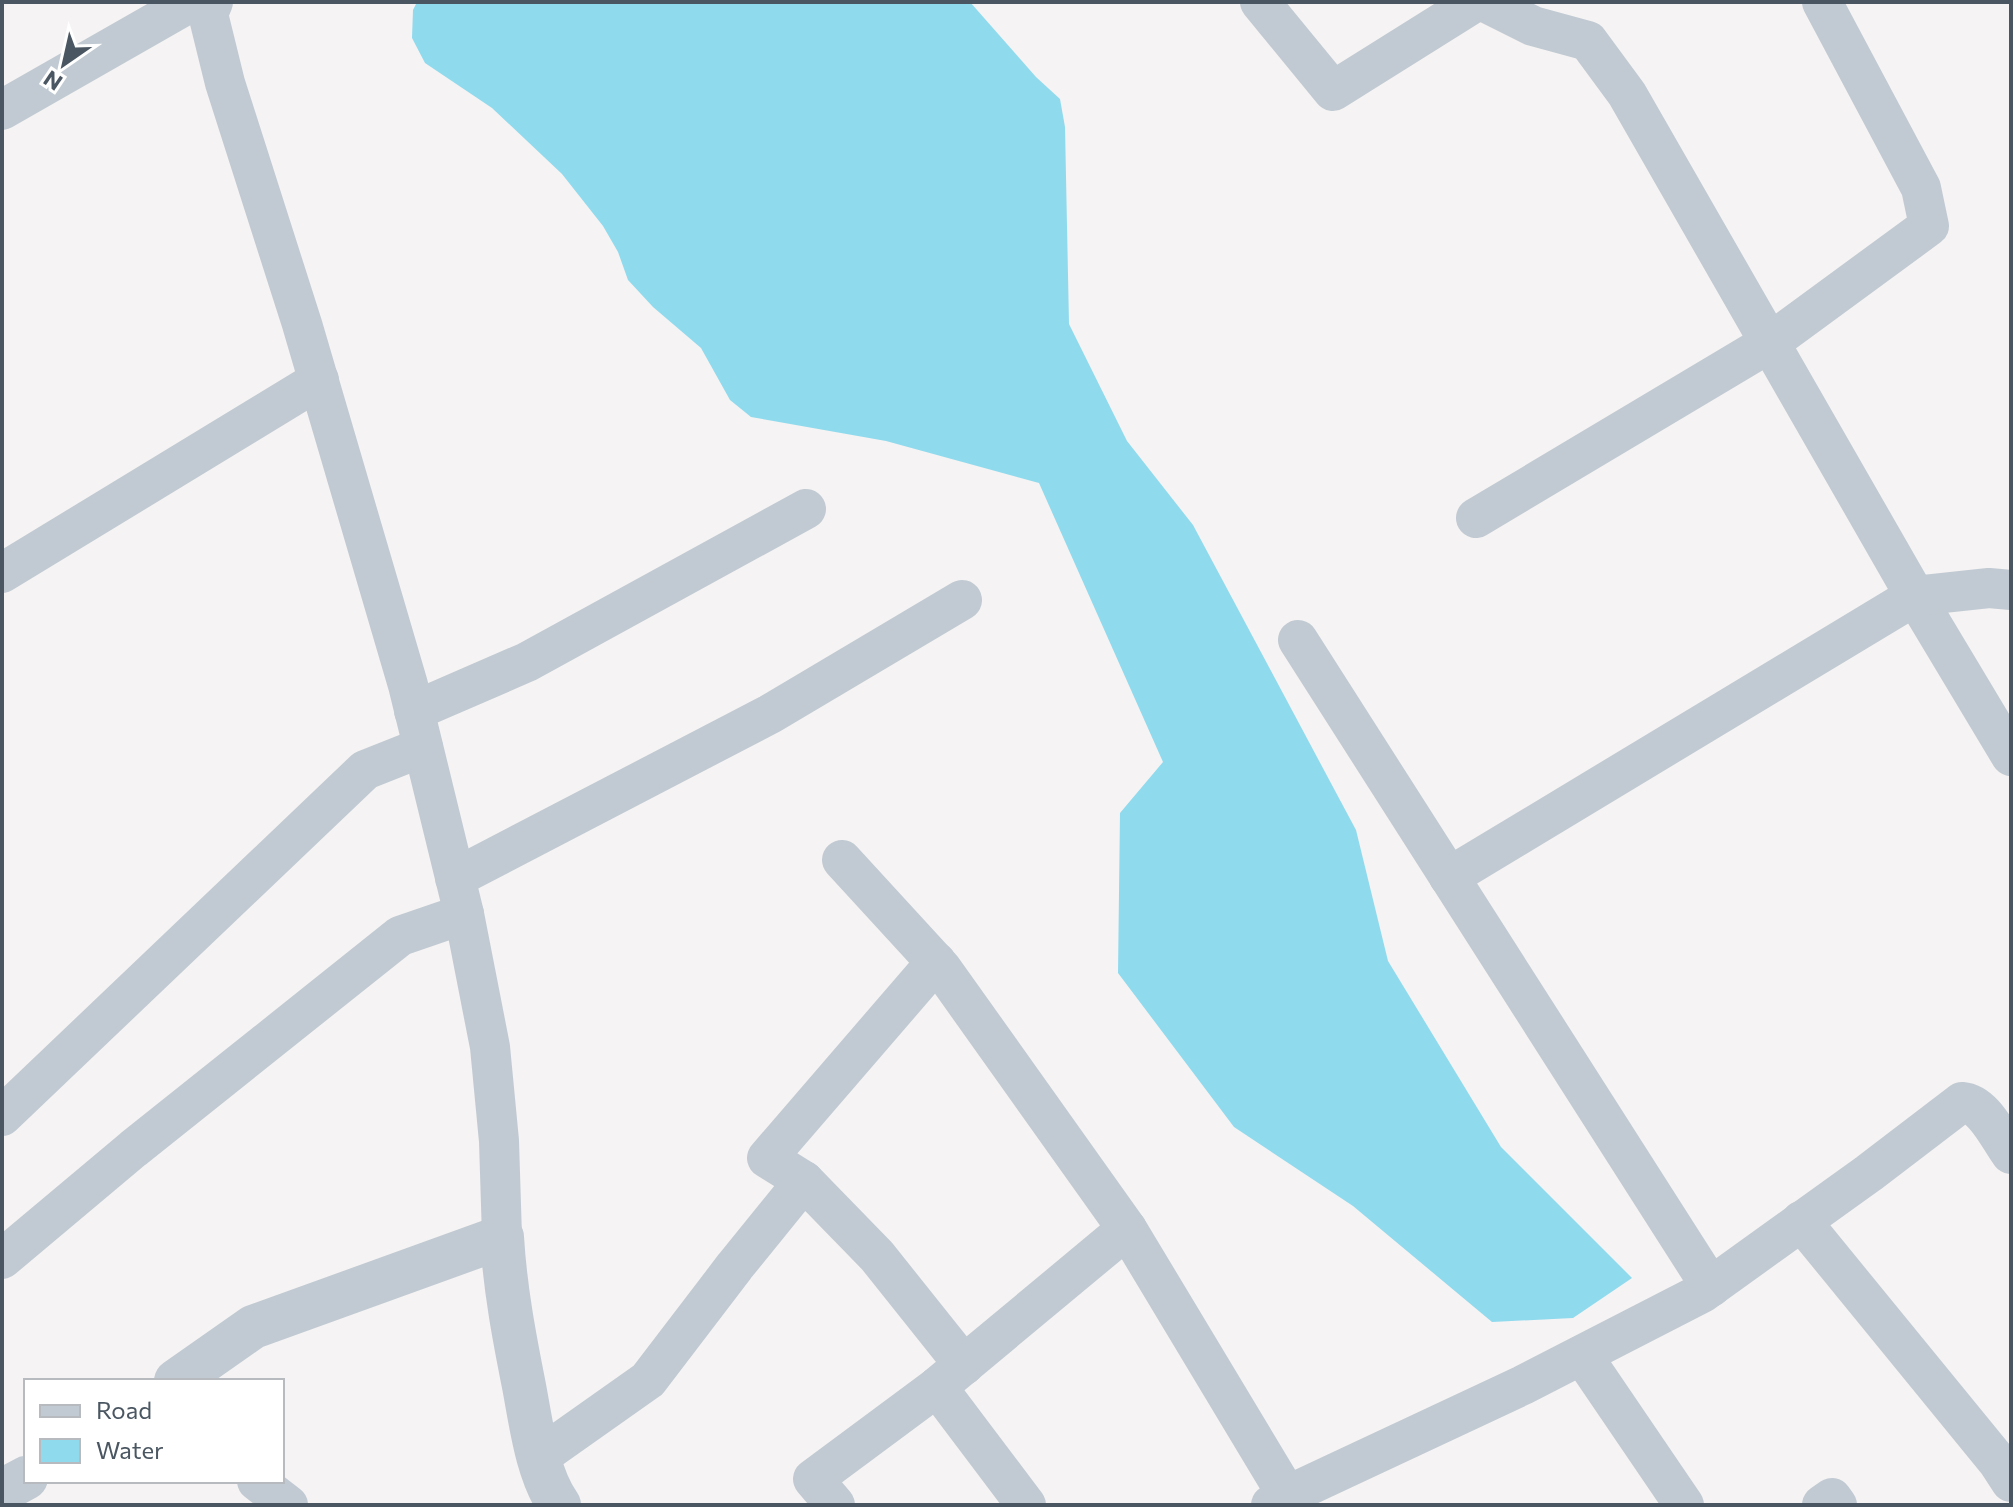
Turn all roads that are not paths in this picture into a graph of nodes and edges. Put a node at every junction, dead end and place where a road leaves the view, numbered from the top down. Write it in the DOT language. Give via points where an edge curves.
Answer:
graph roads {
  1 [pos="1260,2"];
  2 [pos="1475,2"];
  3 [pos="1485,2"];
  4 [pos="1822,2"];
  5 [pos="203,5"];
  6 [pos="2,110"];
  7 [pos="1771,342"];
  8 [pos="319,380"];
  9 [pos="806,509"];
  10 [pos="1476,518"];
  11 [pos="2,573"];
  12 [pos="2011,590"];
  13 [pos="1915,596"];
  14 [pos="962,600"];
  15 [pos="1298,640"];
  16 [pos="419,729"];
  17 [pos="2011,756"];
  18 [pos="842,860"];
  19 [pos="1449,877"];
  20 [pos="460,896"];
  21 [pos="936,962"];
  22 [pos="2,1116"];
  23 [pos="2011,1154"];
  24 [pos="804,1181"];
  25 [pos="1801,1221"];
  26 [pos="1127,1229"];
  27 [pos="502,1237"];
  28 [pos="2,1259"];
  29 [pos="1711,1287"];
  30 [pos="1582,1355"];
  31 [pos="950,1376"];
  32 [pos="179,1379"];
  33 [pos="539,1457"];
  34 [pos="24,1479"];
  35 [pos="2011,1482"];
  36 [pos="260,1483"];
  37 [pos="2,1491"];
  38 [pos="1283,1502"];
  39 [pos="288,1505"];
  40 [pos="559,1505"];
  41 [pos="835,1505"];
  42 [pos="1026,1505"];
  43 [pos="1684,1505"];
  44 [pos="1822,1505"];
  45 [pos="1837,1505"];
  1 -- 2 [label="street" via="1333,91"];
  3 -- 7 [label="street" via="1533,26 1588,41 1627,94"];
  4 -- 7 [label="street" via="1921,188 1929,226"];
  5 -- 6 [label="street"];
  5 -- 8 [label="street"];
  7 -- 10 [label="street"];
  7 -- 13 [label="street"];
  8 -- 11 [label="street"];
  8 -- 16 [label="street"];
  9 -- 16 [label="street" via="527,662"];
  12 -- 13 [label="street"];
  13 -- 17 [label="street"];
  13 -- 19 [label="street"];
  14 -- 20 [label="street"];
  15 -- 19 [label="street"];
  16 -- 20 [label="street"];
  16 -- 22 [label="street" via="365,770"];
  18 -- 21 [label="street"];
  19 -- 29 [label="street"];
  20 -- 27 [label="street" via="490,1047"];
  20 -- 28 [label="street" via="400,936"];
  21 -- 24 [label="street" via="767,1158"];
  21 -- 26 [label="street"];
  23 -- 25 [label="street" via="1979,1108 1962,1102"];
  24 -- 31 [label="street" via="877,1256"];
  24 -- 33 [label="street" via="648,1380"];
  25 -- 29 [label="street"];
  25 -- 35 [label="street"];
  26 -- 31 [label="street"];
  26 -- 38 [label="street"];
  27 -- 32 [label="street" via="253,1327"];
  27 -- 33 [label="street" via="507,1294"];
  29 -- 30 [label="street"];
  30 -- 38 [label="street"];
  30 -- 43 [label="street"];
  31 -- 41 [label="street" via="813,1479"];
  31 -- 42 [label="street"];
  33 -- 40 [label="street"];
  34 -- 37 [label="street"];
  36 -- 39 [label="street"];
  44 -- 45 [label="street" via="1832,1498"];
}
